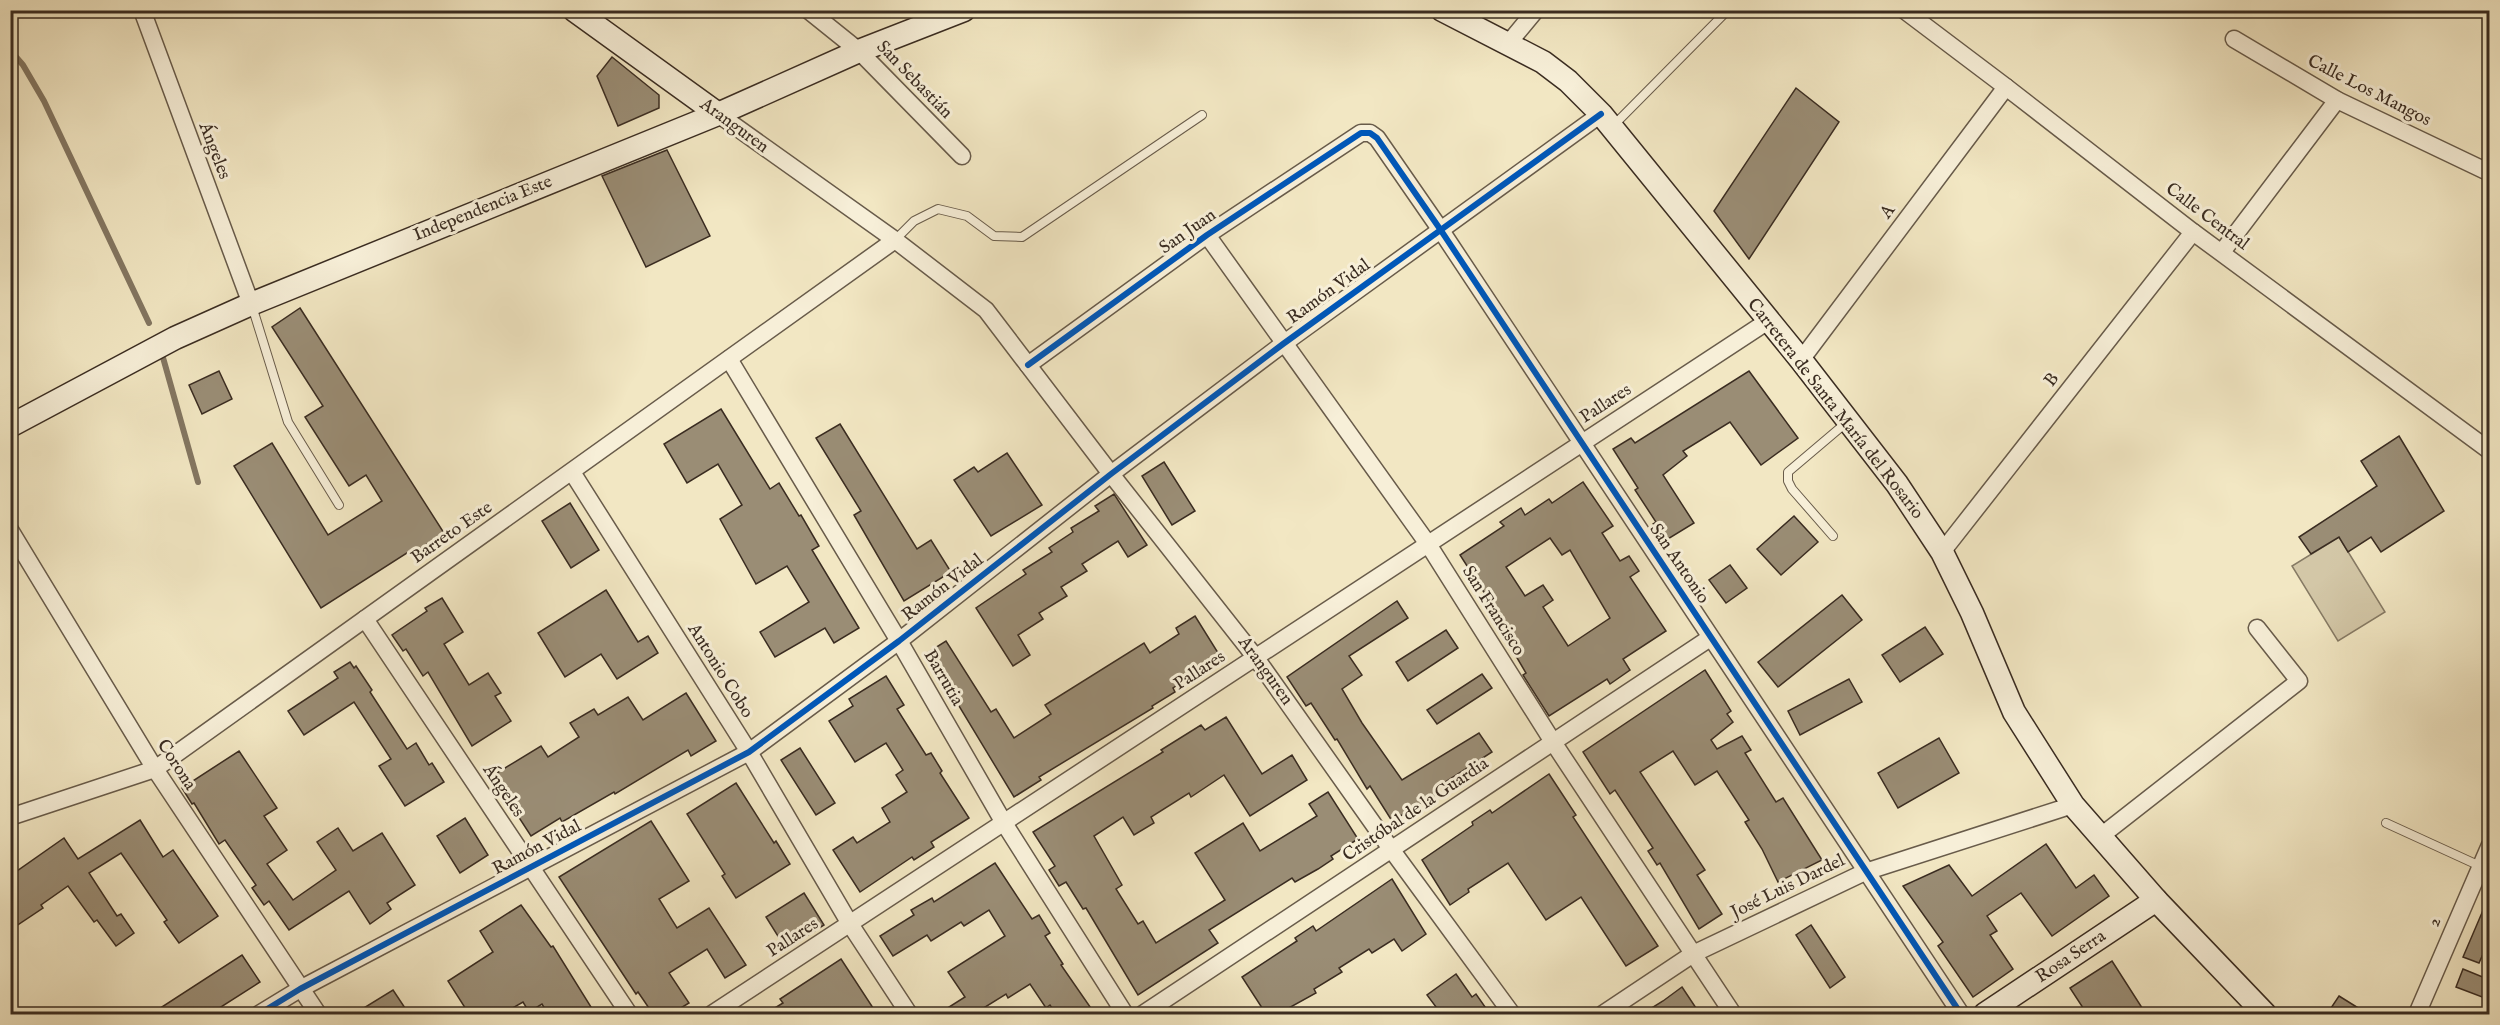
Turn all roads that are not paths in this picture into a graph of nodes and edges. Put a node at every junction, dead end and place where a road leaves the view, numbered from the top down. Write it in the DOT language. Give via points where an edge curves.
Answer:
graph roads {
  1 [pos="142,10"];
  2 [pos="574,10"];
  3 [pos="808,10"];
  4 [pos="964,10"];
  5 [pos="1442,10"];
  6 [pos="1536,10"];
  7 [pos="1728,10"];
  8 [pos="1904,10"];
  9 [pos="2234,39"];
  10 [pos="1506,45"];
  11 [pos="859,51"];
  12 [pos="2006,87"];
  13 [pos="2337,100"];
  14 [pos="718,114"];
  15 [pos="1202,115"];
  16 [pos="1606,121"];
  17 [pos="1370,133"];
  18 [pos="962,156"];
  19 [pos="2490,173"];
  20 [pos="1440,229"];
  21 [pos="2193,232"];
  22 [pos="1208,236"];
  23 [pos="895,240"];
  24 [pos="2222,252"];
  25 [pos="251,304"];
  26 [pos="1768,321"];
  27 [pos="1283,344"];
  28 [pos="729,359"];
  29 [pos="1801,360"];
  30 [pos="1028,365"];
  31 [pos="1848,422"];
  32 [pos="10,426"];
  33 [pos="1582,444"];
  34 [pos="2490,451"];
  35 [pos="572,472"];
  36 [pos="1111,474"];
  37 [pos="339,505"];
  38 [pos="10,530"];
  39 [pos="1833,537"];
  40 [pos="1428,544"];
  41 [pos="1942,552"];
  42 [pos="365,619"];
  43 [pos="2257,628"];
  44 [pos="1710,638"];
  45 [pos="899,641"];
  46 [pos="1256,658"];
  47 [pos="1553,742"];
  48 [pos="749,752"];
  49 [pos="155,769"];
  50 [pos="2073,805"];
  51 [pos="10,817"];
  52 [pos="1004,823"];
  53 [pos="2386,823"];
  54 [pos="2101,836"];
  55 [pos="2490,845"];
  56 [pos="1391,849"];
  57 [pos="2480,866"];
  58 [pos="531,868"];
  59 [pos="1865,872"];
  60 [pos="2156,900"];
  61 [pos="850,924"];
  62 [pos="1693,954"];
  63 [pos="300,989"];
  64 [pos="259,1014"];
  65 [pos="318,1014"];
  66 [pos="629,1014"];
  67 [pos="712,1014"];
  68 [pos="909,1014"];
  69 [pos="1125,1014"];
  70 [pos="1143,1014"];
  71 [pos="1512,1014"];
  72 [pos="1603,1014"];
  73 [pos="1733,1014"];
  74 [pos="1960,1014"];
  75 [pos="1985,1014"];
  76 [pos="2265,1014"];
  77 [pos="2417,1014"];
  1 -- 25 [label="street, Ángeles"];
  2 -- 14 [label="main road, Aranguren"];
  3 -- 11 [label="street, San Sebastián"];
  4 -- 11 [label="main road, Independencia Este"];
  5 -- 10 [label="main road, Carretera de Santa María del Rosario"];
  6 -- 10 [label="street"];
  7 -- 16 [label="lane"];
  8 -- 12 [label="street, Calle Central"];
  9 -- 13 [label="street, Calle Los Mangos"];
  10 -- 16 [label="main road, Carretera de Santa María del Rosario" via="1552,68"];
  11 -- 14 [label="main road, Independencia Este"];
  11 -- 18 [label="street, San Sebastián"];
  12 -- 21 [label="street, Calle Central"];
  12 -- 29 [label="street, A"];
  13 -- 19 [label="street, Calle Los Mangos"];
  13 -- 24 [label="street"];
  14 -- 23 [label="street, Aranguren"];
  14 -- 25 [label="main road, Independencia Este"];
  15 -- 23 [label="lane" via="1022,237 994,236 967,216 938,209 914,221"];
  16 -- 20 [label="street, Ramón Vidal"];
  16 -- 26 [label="main road, Carretera de Santa María del Rosario"];
  17 -- 20 [label="street, San Antonio"];
  17 -- 22 [label="street, San Juan" via="1362,134"];
  20 -- 27 [label="street, Ramón Vidal"];
  20 -- 33 [label="street, San Antonio"];
  21 -- 24 [label="street, Calle Central"];
  21 -- 41 [label="street, B"];
  22 -- 27 [label="street, San Francisco"];
  22 -- 30 [label="street, San Juan"];
  23 -- 28 [label="street, Barreto Este"];
  23 -- 30 [label="street, Aranguren" via="986,310"];
  24 -- 34 [label="street, Calle Central"];
  25 -- 32 [label="main road, Independencia Este" via="175,338"];
  25 -- 37 [label="lane" via="288,422"];
  26 -- 29 [label="main road, Carretera de Santa María del Rosario"];
  26 -- 33 [label="street, Pallares"];
  27 -- 36 [label="street, Ramón Vidal"];
  27 -- 40 [label="street, San Francisco"];
  28 -- 35 [label="street, Barreto Este"];
  28 -- 45 [label="street, Barrutia"];
  29 -- 31 [label="main road, Carretera de Santa María del Rosario"];
  30 -- 36 [label="street, Aranguren"];
  31 -- 39 [label="lane" via="1788,472 1792,489"];
  31 -- 41 [label="main road, Carretera de Santa María del Rosario" via="1897,484"];
  33 -- 40 [label="street, Pallares"];
  33 -- 44 [label="street, San Antonio"];
  35 -- 42 [label="street, Barreto Este"];
  35 -- 48 [label="street, Antonio Cobo"];
  36 -- 45 [label="street, Ramón Vidal"];
  36 -- 46 [label="street, Aranguren"];
  38 -- 49 [label="street, Corona"];
  40 -- 46 [label="street, Pallares"];
  40 -- 47 [label="street, San Francisco"];
  41 -- 50 [label="main road, Carretera de Santa María del Rosario" via="2014,712"];
  42 -- 49 [label="street, Barreto Este"];
  42 -- 58 [label="street, Ángeles"];
  43 -- 54 [label="street" via="2299,681"];
  44 -- 47 [label="street, Cristóbal de la Guardia"];
  44 -- 59 [label="street, San Antonio"];
  45 -- 48 [label="street, Ramón Vidal"];
  45 -- 52 [label="street, Barrutia"];
  46 -- 52 [label="street, Pallares"];
  46 -- 56 [label="street, Aranguren"];
  47 -- 56 [label="street, Cristóbal de la Guardia"];
  47 -- 62 [label="street, San Francisco"];
  48 -- 58 [label="street, Ramón Vidal"];
  48 -- 61 [label="street, Antonio Cobo"];
  49 -- 51 [label="street, Barreto Este"];
  49 -- 63 [label="street, Corona"];
  50 -- 54 [label="main road, Carretera de Santa María del Rosario"];
  50 -- 59 [label="street, José Luis Dardel"];
  52 -- 61 [label="street, Pallares"];
  52 -- 69 [label="street, Barrutia"];
  53 -- 57 [label="lane"];
  54 -- 60 [label="main road, Carretera de Santa María del Rosario"];
  55 -- 57 [label="street, 2"];
  56 -- 70 [label="street, Cristóbal de la Guardia"];
  56 -- 71 [label="street, Aranguren"];
  57 -- 77 [label="street, 2"];
  58 -- 63 [label="street, Ramón Vidal"];
  58 -- 66 [label="street, Ángeles"];
  59 -- 62 [label="street, José Luis Dardel"];
  59 -- 74 [label="street, San Antonio"];
  60 -- 75 [label="main road, Rosa Serra"];
  60 -- 76 [label="main road, Carretera de Santa María del Rosario"];
  61 -- 67 [label="street, Pallares"];
  61 -- 68 [label="street, Antonio Cobo"];
  62 -- 72 [label="street, José Luis Dardel"];
  62 -- 73 [label="street, San Francisco"];
  63 -- 64 [label="street, Ramón Vidal"];
  63 -- 65 [label="street, Corona"];
}
